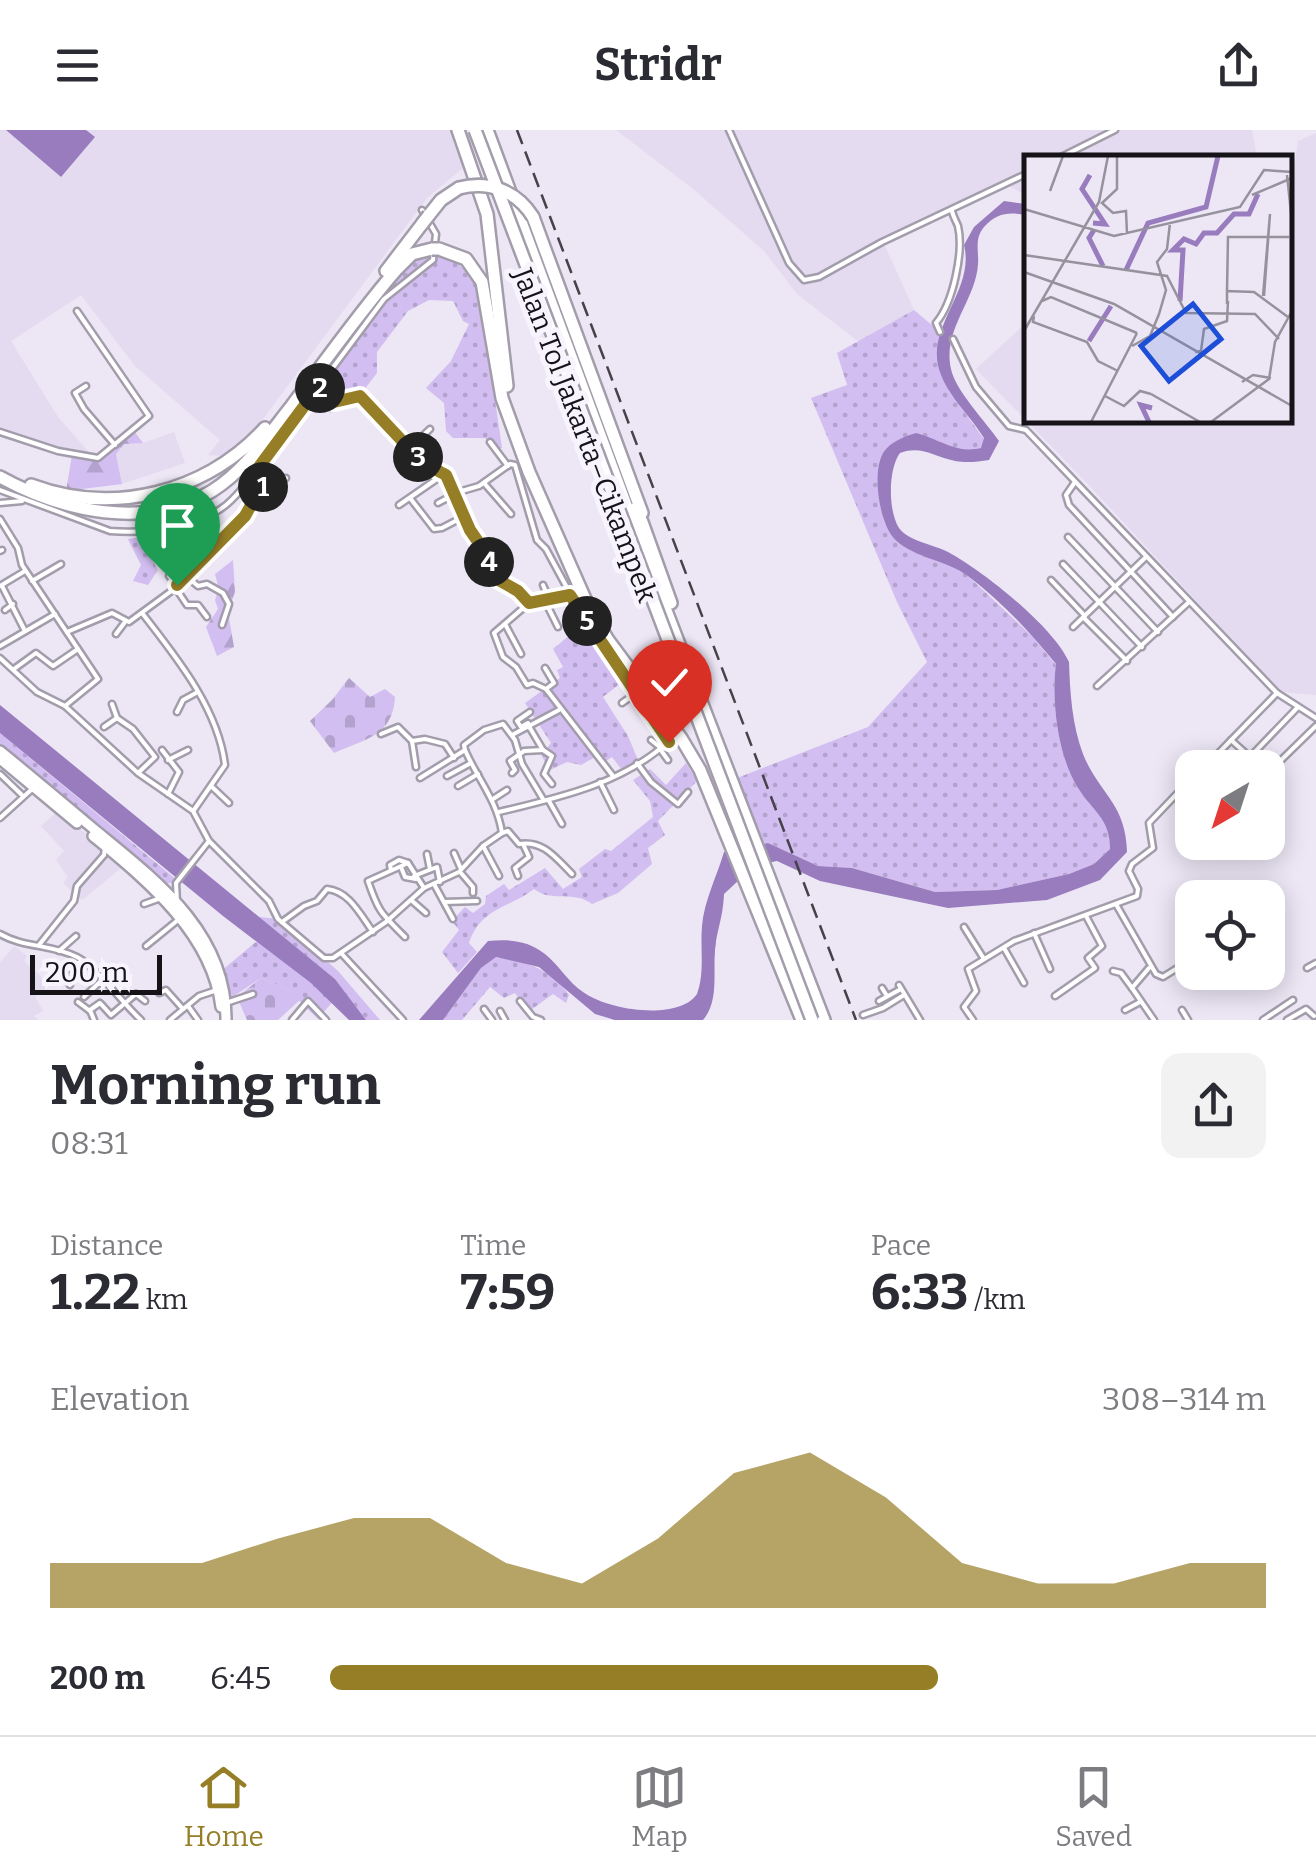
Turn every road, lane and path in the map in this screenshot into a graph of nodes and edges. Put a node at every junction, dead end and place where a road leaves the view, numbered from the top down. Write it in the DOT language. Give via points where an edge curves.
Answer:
graph roads {
  1 [pos="458,130"];
  2 [pos="482,130"];
  3 [pos="729,130"];
  4 [pos="1115,130"];
  5 [pos="1064,155"];
  6 [pos="1024,175"];
  7 [pos="951,210"];
  8 [pos="424,216"];
  9 [pos="77,311"];
  10 [pos="940,332"];
  11 [pos="953,340"];
  12 [pos="86,386"];
  13 [pos="319,386"];
  14 [pos="508,410"];
  15 [pos="430,429"];
  16 [pos="0,432"];
  17 [pos="490,442"];
  18 [pos="115,445"];
  19 [pos="410,448"];
  20 [pos="432,448"];
  21 [pos="420,458"];
  22 [pos="508,466"];
  23 [pos="0,473"];
  24 [pos="444,474"];
  25 [pos="253,475"];
  26 [pos="286,478"];
  27 [pos="264,482"];
  28 [pos="1075,482"];
  29 [pos="484,483"];
  30 [pos="0,490"];
  31 [pos="455,493"];
  32 [pos="10,494"];
  33 [pos="410,498"];
  34 [pos="26,500"];
  35 [pos="9,502"];
  36 [pos="438,502"];
  37 [pos="0,503"];
  38 [pos="399,505"];
  39 [pos="511,514"];
  40 [pos="465,516"];
  41 [pos="0,519"];
  42 [pos="642,522"];
  43 [pos="1068,537"];
  44 [pos="161,556"];
  45 [pos="1147,557"];
  46 [pos="61,564"];
  47 [pos="1063,564"];
  48 [pos="25,571"];
  49 [pos="1131,572"];
  50 [pos="168,576"];
  51 [pos="185,578"];
  52 [pos="1051,580"];
  53 [pos="32,581"];
  54 [pos="543,585"];
  55 [pos="1,586"];
  56 [pos="176,586"];
  57 [pos="1115,587"];
  58 [pos="570,595"];
  59 [pos="547,599"];
  60 [pos="1100,602"];
  61 [pos="1189,602"];
  62 [pos="529,603"];
  63 [pos="13,604"];
  64 [pos="4,610"];
  65 [pos="142,613"];
  66 [pos="55,614"];
  67 [pos="207,617"];
  68 [pos="1084,617"];
  69 [pos="1174,617"];
  70 [pos="125,622"];
  71 [pos="505,624"];
  72 [pos="222,626"];
  73 [pos="558,627"];
  74 [pos="1073,627"];
  75 [pos="26,631"];
  76 [pos="67,632"];
  77 [pos="1158,632"];
  78 [pos="116,634"];
  79 [pos="0,646"];
  80 [pos="1142,646"];
  81 [pos="78,649"];
  82 [pos="522,654"];
  83 [pos="0,658"];
  84 [pos="684,660"];
  85 [pos="1127,660"];
  86 [pos="545,668"];
  87 [pos="12,670"];
  88 [pos="1098,686"];
  89 [pos="546,689"];
  90 [pos="196,692"];
  91 [pos="636,693"];
  92 [pos="1277,693"];
  93 [pos="112,704"];
  94 [pos="622,704"];
  95 [pos="65,706"];
  96 [pos="1298,707"];
  97 [pos="560,710"];
  98 [pos="177,712"];
  99 [pos="530,712"];
  100 [pos="117,718"];
  101 [pos="1316,718"];
  102 [pos="1316,726"];
  103 [pos="104,727"];
  104 [pos="530,728"];
  105 [pos="380,734"];
  106 [pos="512,736"];
  107 [pos="651,740"];
  108 [pos="1232,740"];
  109 [pos="412,741"];
  110 [pos="660,749"];
  111 [pos="162,750"];
  112 [pos="188,750"];
  113 [pos="465,750"];
  114 [pos="543,750"];
  115 [pos="1222,750"];
  116 [pos="0,751"];
  117 [pos="519,753"];
  118 [pos="1285,756"];
  119 [pos="454,758"];
  120 [pos="0,759"];
  121 [pos="168,760"];
  122 [pos="668,760"];
  123 [pos="470,763"];
  124 [pos="637,763"];
  125 [pos="416,767"];
  126 [pos="138,773"];
  127 [pos="512,773"];
  128 [pos="0,774"];
  129 [pos="478,774"];
  130 [pos="447,776"];
  131 [pos="613,776"];
  132 [pos="420,778"];
  133 [pos="600,782"];
  134 [pos="36,785"];
  135 [pos="211,786"];
  136 [pos="458,786"];
  137 [pos="484,788"];
  138 [pos="536,788"];
  139 [pos="508,790"];
  140 [pos="474,792"];
  141 [pos="688,792"];
  142 [pos="168,794"];
  143 [pos="1175,795"];
  144 [pos="23,796"];
  145 [pos="494,799"];
  146 [pos="546,801"];
  147 [pos="228,802"];
  148 [pos="614,810"];
  149 [pos="194,811"];
  150 [pos="499,812"];
  151 [pos="0,818"];
  152 [pos="562,824"];
  153 [pos="730,831"];
  154 [pos="502,832"];
  155 [pos="100,839"];
  156 [pos="209,841"];
  157 [pos="522,844"];
  158 [pos="483,846"];
  159 [pos="454,853"];
  160 [pos="427,854"];
  161 [pos="408,863"];
  162 [pos="402,867"];
  163 [pos="391,870"];
  164 [pos="430,870"];
  165 [pos="460,870"];
  166 [pos="572,874"];
  167 [pos="499,876"];
  168 [pos="518,876"];
  169 [pos="415,877"];
  170 [pos="437,883"];
  171 [pos="169,887"];
  172 [pos="424,888"];
  173 [pos="473,893"];
  174 [pos="412,900"];
  175 [pos="477,901"];
  176 [pos="444,902"];
  177 [pos="144,904"];
  178 [pos="1117,906"];
  179 [pos="426,913"];
  180 [pos="182,916"];
  181 [pos="1086,916"];
  182 [pos="453,919"];
  183 [pos="282,922"];
  184 [pos="386,922"];
  185 [pos="964,927"];
  186 [pos="373,932"];
  187 [pos="0,934"];
  188 [pos="1034,934"];
  189 [pos="76,936"];
  190 [pos="404,937"];
  191 [pos="40,945"];
  192 [pos="146,946"];
  193 [pos="1004,948"];
  194 [pos="59,951"];
  195 [pos="342,953"];
  196 [pos="984,959"];
  197 [pos="82,961"];
  198 [pos="1316,963"];
  199 [pos="1150,967"];
  200 [pos="1306,968"];
  201 [pos="1050,969"];
  202 [pos="1175,970"];
  203 [pos="1113,971"];
  204 [pos="101,980"];
  205 [pos="1024,982"];
  206 [pos="70,985"];
  207 [pos="882,988"];
  208 [pos="1132,988"];
  209 [pos="221,989"];
  210 [pos="902,990"];
  211 [pos="159,993"];
  212 [pos="253,994"];
  213 [pos="888,996"];
  214 [pos="1055,996"];
  215 [pos="84,997"];
  216 [pos="1293,1000"];
  217 [pos="145,1001"];
  218 [pos="520,1001"];
  219 [pos="878,1001"];
  220 [pos="78,1002"];
  221 [pos="1140,1002"];
  222 [pos="226,1003"];
  223 [pos="124,1004"];
  224 [pos="185,1008"];
  225 [pos="484,1009"];
  226 [pos="90,1010"];
  227 [pos="1126,1010"];
  228 [pos="1182,1010"];
  229 [pos="500,1011"];
  230 [pos="862,1015"];
  231 [pos="1313,1017"];
  232 [pos="402,1018"];
  233 [pos="94,1020"];
  234 [pos="141,1020"];
  235 [pos="170,1020"];
  236 [pos="198,1020"];
  237 [pos="223,1020"];
  238 [pos="292,1020"];
  239 [pos="326,1020"];
  240 [pos="492,1020"];
  241 [pos="505,1020"];
  242 [pos="540,1020"];
  243 [pos="812,1020"];
  244 [pos="920,1020"];
  245 [pos="973,1020"];
  246 [pos="1154,1020"];
  247 [pos="1188,1020"];
  248 [pos="1263,1020"];
  249 [pos="1288,1020"];
  1 -- 14 [label="highway" via="487,214"];
  2 -- 42 [label="highway"];
  2 -- 84 [label="highway, Jalan Tol Jakarta–Cikampek"];
  2 -- 153 [label="highway, Jalan Tol Jakarta–Cikampek"];
  2 -- 243 [label="highway, bridge"];
  3 -- 7 [label="street" via="789,263 804,280"];
  4 -- 5 [label="street"];
  6 -- 7 [label="street"];
  7 -- 10 [label="street" via="959,229 959,266 936,323"];
  8 -- 13 [label="street" via="436,234 433,260 388,294"];
  8 -- 23 [label="highway" via="270,422 213,471 153,494 104,499 42,489"];
  8 -- 42 [label="highway, bridge" via="459,188 485,185 518,199 534,216"];
  9 -- 18 [label="street" via="149,416"];
  11 -- 28 [label="street" via="984,397"];
  12 -- 18 [label="street" via="76,393"];
  13 -- 19 [label="street" via="331,401 362,398"];
  13 -- 25 [label="street"];
  14 -- 23 [label="highway" via="482,282 466,259 436,249 412,254 397,269 256,450 208,493 168,507 105,512 47,499"];
  14 -- 153 [label="highway" via="590,608 692,754"];
  15 -- 19 [label="street"];
  16 -- 18 [label="street" via="82,457 101,457"];
  17 -- 22 [label="street"];
  19 -- 21 [label="street"];
  20 -- 21 [label="street"];
  21 -- 24 [label="street"];
  22 -- 29 [label="street"];
  22 -- 58 [label="street" via="515,466 537,540"];
  24 -- 31 [label="street"];
  24 -- 33 [label="street"];
  25 -- 27 [label="street"];
  25 -- 34 [label="street" via="217,511 145,530 96,528"];
  26 -- 27 [label="street"];
  27 -- 51 [label="street" via="245,516"];
  28 -- 45 [label="street"];
  28 -- 49 [label="street" via="1068,505"];
  29 -- 31 [label="street"];
  29 -- 39 [label="street"];
  30 -- 32 [label="street"];
  31 -- 36 [label="street"];
  31 -- 40 [label="street"];
  32 -- 34 [label="street"];
  32 -- 35 [label="street"];
  33 -- 38 [label="street"];
  33 -- 40 [label="street" via="434,528"];
  34 -- 35 [label="street"];
  35 -- 37 [label="street"];
  40 -- 62 [label="street" via="497,579"];
  41 -- 48 [label="street"];
  42 -- 84 [label="highway"];
  43 -- 57 [label="street"];
  44 -- 51 [label="street"];
  45 -- 49 [label="street"];
  45 -- 61 [label="street"];
  46 -- 53 [label="street"];
  47 -- 60 [label="street"];
  48 -- 53 [label="street"];
  48 -- 55 [label="street"];
  49 -- 57 [label="street"];
  49 -- 69 [label="street"];
  50 -- 56 [label="street"];
  51 -- 56 [label="street"];
  51 -- 72 [label="street" via="223,593 230,604"];
  52 -- 68 [label="street"];
  53 -- 66 [label="street"];
  54 -- 59 [label="street"];
  55 -- 63 [label="street"];
  56 -- 65 [label="street"];
  56 -- 67 [label="street" via="187,605 198,605"];
  57 -- 60 [label="street"];
  57 -- 77 [label="street"];
  58 -- 59 [label="street"];
  58 -- 91 [label="street"];
  59 -- 62 [label="street"];
  59 -- 73 [label="street"];
  60 -- 68 [label="street"];
  60 -- 80 [label="street"];
  61 -- 69 [label="street"];
  61 -- 92 [label="street"];
  62 -- 71 [label="street"];
  63 -- 64 [label="street"];
  63 -- 75 [label="street"];
  65 -- 70 [label="street"];
  65 -- 90 [label="street"];
  66 -- 75 [label="street"];
  66 -- 76 [label="street"];
  68 -- 74 [label="street"];
  68 -- 85 [label="street"];
  69 -- 77 [label="street"];
  70 -- 76 [label="street" via="112,613"];
  70 -- 78 [label="street"];
  71 -- 82 [label="street"];
  71 -- 89 [label="street" via="493,632 503,657 526,685"];
  75 -- 79 [label="street"];
  76 -- 81 [label="street"];
  77 -- 80 [label="street"];
  80 -- 85 [label="street"];
  81 -- 87 [label="street" via="53,666 35,653"];
  81 -- 95 [label="street" via="98,678"];
  83 -- 87 [label="street"];
  84 -- 243 [label="highway, Jalan Tol Jakarta–Cikampek" via="766,869"];
  85 -- 88 [label="street"];
  86 -- 89 [label="street" via="554,682"];
  87 -- 95 [label="street"];
  89 -- 97 [label="street"];
  90 -- 98 [label="street"];
  90 -- 135 [label="street" via="224,756"];
  91 -- 94 [label="street"];
  91 -- 110 [label="street" via="668,740"];
  92 -- 96 [label="street"];
  92 -- 108 [label="street"];
  93 -- 100 [label="street"];
  95 -- 126 [label="street"];
  96 -- 101 [label="street"];
  96 -- 108 [label="street" via="1250,758"];
  97 -- 104 [label="street"];
  97 -- 131 [label="street"];
  99 -- 104 [label="street" via="517,721"];
  100 -- 103 [label="street"];
  100 -- 126 [label="street" via="155,757"];
  102 -- 118 [label="street"];
  104 -- 106 [label="street"];
  104 -- 114 [label="street"];
  105 -- 109 [label="street" via="398,727"];
  106 -- 113 [label="street" via="500,724 474,736"];
  106 -- 117 [label="street"];
  107 -- 110 [label="street"];
  108 -- 115 [label="street"];
  109 -- 119 [label="street" via="442,743"];
  109 -- 125 [label="street"];
  110 -- 122 [label="street"];
  110 -- 124 [label="street"];
  111 -- 121 [label="street"];
  112 -- 121 [label="street"];
  113 -- 119 [label="street"];
  113 -- 123 [label="street"];
  114 -- 117 [label="street"];
  114 -- 138 [label="street" via="552,756 544,774 550,782"];
  116 -- 134 [label="main road"];
  117 -- 127 [label="street" via="510,761"];
  117 -- 138 [label="street"];
  119 -- 132 [label="street"];
  120 -- 134 [label="main road"];
  121 -- 142 [label="street" via="179,773"];
  123 -- 129 [label="street"];
  123 -- 130 [label="street"];
  124 -- 131 [label="street"];
  124 -- 141 [label="street" via="678,804"];
  126 -- 142 [label="street"];
  128 -- 144 [label="street"];
  129 -- 136 [label="street"];
  129 -- 137 [label="street"];
  131 -- 133 [label="street"];
  133 -- 146 [label="street"];
  133 -- 148 [label="street"];
  134 -- 144 [label="street"];
  134 -- 155 [label="main road"];
  135 -- 147 [label="street"];
  135 -- 149 [label="street"];
  137 -- 140 [label="street"];
  137 -- 145 [label="street"];
  138 -- 146 [label="street"];
  139 -- 145 [label="street"];
  142 -- 149 [label="street"];
  143 -- 178 [label="street" via="1150,820 1153,848 1129,871 1139,893"];
  144 -- 151 [label="street"];
  145 -- 150 [label="street"];
  146 -- 150 [label="street"];
  146 -- 152 [label="street"];
  149 -- 156 [label="street"];
  150 -- 154 [label="street"];
  153 -- 243 [label="highway"];
  154 -- 157 [label="street"];
  154 -- 158 [label="street"];
  155 -- 171 [label="main road"];
  155 -- 191 [label="street" via="104,855"];
  156 -- 171 [label="street"];
  156 -- 183 [label="street"];
  157 -- 166 [label="street" via="541,845"];
  157 -- 168 [label="street" via="528,857 515,868"];
  158 -- 165 [label="street"];
  158 -- 167 [label="street"];
  159 -- 165 [label="street"];
  160 -- 164 [label="street"];
  161 -- 162 [label="street"];
  161 -- 163 [label="street" via="400,860"];
  161 -- 169 [label="street"];
  162 -- 163 [label="street"];
  162 -- 169 [label="street" via="405,877"];
  163 -- 184 [label="street" via="368,880"];
  164 -- 169 [label="street"];
  164 -- 170 [label="street" via="439,866"];
  165 -- 170 [label="street"];
  165 -- 173 [label="street"];
  169 -- 172 [label="street"];
  170 -- 172 [label="street"];
  170 -- 176 [label="street"];
  171 -- 177 [label="street"];
  171 -- 180 [label="main road"];
  171 -- 180 [label="main road"];
  172 -- 174 [label="street"];
  174 -- 179 [label="street"];
  174 -- 184 [label="street"];
  175 -- 176 [label="street"];
  176 -- 182 [label="street"];
  178 -- 181 [label="street"];
  178 -- 199 [label="street"];
  180 -- 192 [label="street"];
  180 -- 209 [label="main road"];
  181 -- 188 [label="street"];
  181 -- 214 [label="street" via="1102,945 1088,958 1095,968"];
  183 -- 186 [label="street" via="333,889"];
  183 -- 195 [label="street" via="324,958"];
  184 -- 186 [label="street"];
  184 -- 190 [label="street"];
  185 -- 196 [label="street"];
  186 -- 195 [label="street"];
  187 -- 191 [label="street"];
  188 -- 193 [label="street"];
  188 -- 201 [label="street"];
  189 -- 194 [label="street"];
  191 -- 194 [label="street"];
  193 -- 196 [label="street"];
  193 -- 205 [label="street"];
  194 -- 197 [label="street"];
  195 -- 232 [label="street"];
  196 -- 245 [label="street" via="968,969 976,991 964,1007"];
  197 -- 204 [label="street"];
  197 -- 206 [label="street" via="64,972"];
  198 -- 200 [label="street"];
  199 -- 202 [label="street" via="1161,977"];
  199 -- 208 [label="street"];
  203 -- 208 [label="street"];
  204 -- 215 [label="street"];
  204 -- 223 [label="street"];
  207 -- 213 [label="street"];
  208 -- 221 [label="street"];
  209 -- 222 [label="main road"];
  209 -- 224 [label="street"];
  209 -- 237 [label="main road"];
  210 -- 213 [label="street"];
  210 -- 230 [label="street"];
  210 -- 244 [label="street"];
  211 -- 224 [label="street" via="166,990"];
  212 -- 222 [label="street"];
  213 -- 219 [label="street"];
  216 -- 248 [label="street"];
  217 -- 223 [label="street" via="136,994"];
  218 -- 242 [label="street"];
  220 -- 226 [label="street"];
  221 -- 227 [label="street"];
  221 -- 246 [label="street"];
  222 -- 237 [label="main road"];
  223 -- 226 [label="street" via="113,1015 101,1003"];
  223 -- 234 [label="street"];
  224 -- 235 [label="street"];
  224 -- 236 [label="street"];
  225 -- 240 [label="street"];
  226 -- 233 [label="street"];
  228 -- 247 [label="street"];
  229 -- 241 [label="street"];
  231 -- 249 [label="street" via="1306,1009"];
  238 -- 239 [label="street" via="308,1001"];
}
